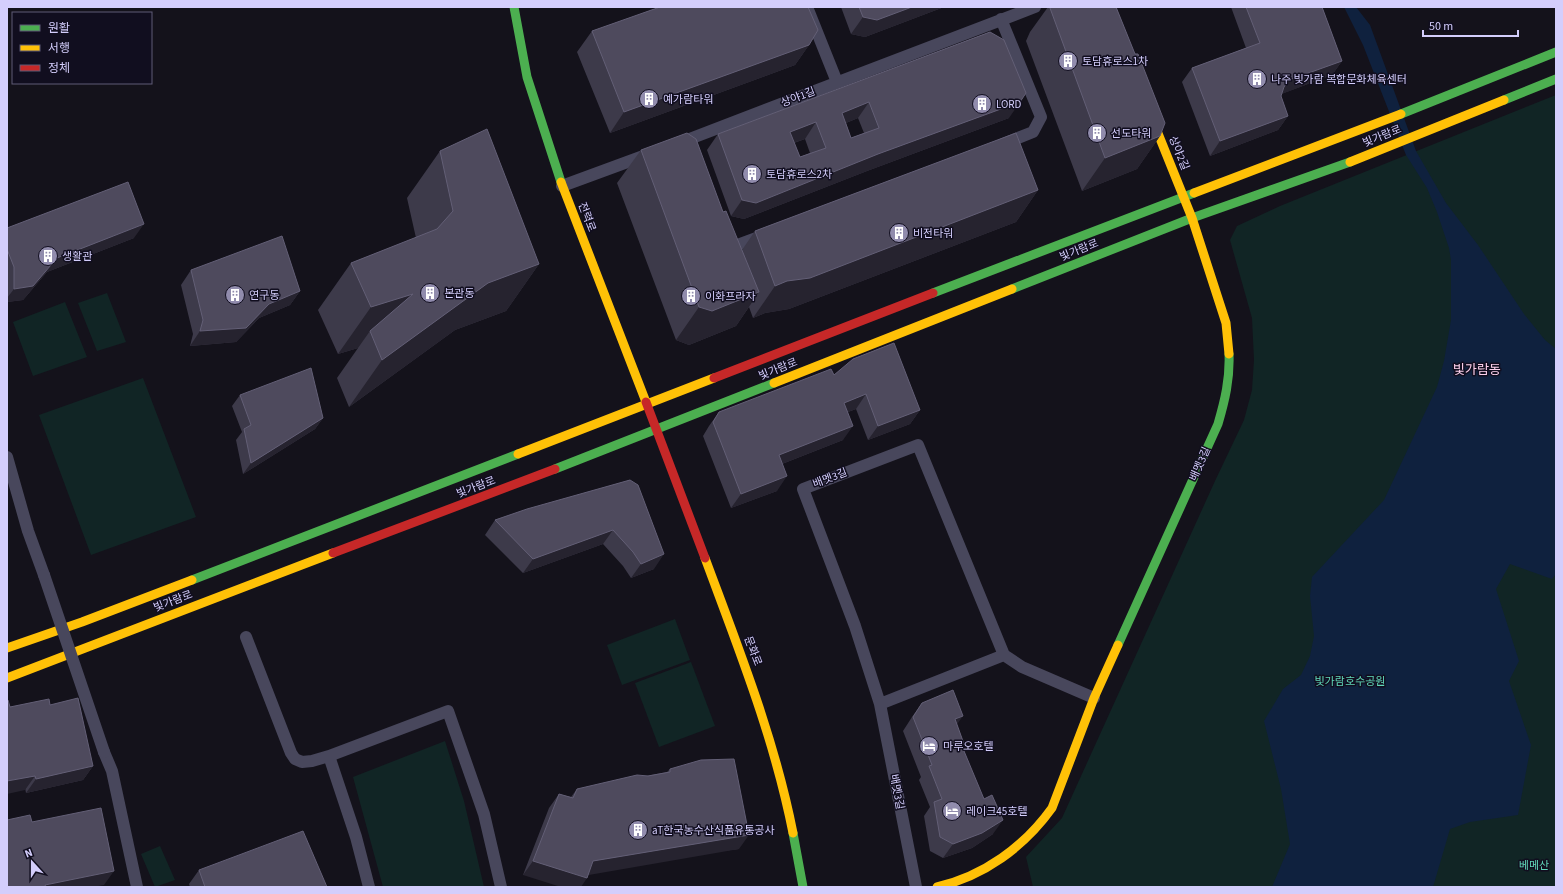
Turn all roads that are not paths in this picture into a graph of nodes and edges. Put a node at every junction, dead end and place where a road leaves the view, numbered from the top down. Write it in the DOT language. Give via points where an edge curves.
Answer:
graph roads {
  1 [pos="514,7"];
  2 [pos="806,7"];
  3 [pos="1035,7"];
  4 [pos="1001,19"];
  5 [pos="1556,52"];
  6 [pos="1556,79"];
  7 [pos="837,82"];
  8 [pos="1148,109"];
  9 [pos="988,149"];
  10 [pos="562,186"];
  11 [pos="1183,197"];
  12 [pos="1192,218"];
  13 [pos="774,231"];
  14 [pos="717,244"];
  15 [pos="646,404"];
  16 [pos="657,430"];
  17 [pos="7,457"];
  18 [pos="246,638"];
  19 [pos="7,648"];
  20 [pos="1004,655"];
  21 [pos="7,678"];
  22 [pos="1094,698"];
  23 [pos="880,704"];
  24 [pos="329,756"];
  25 [pos="137,887"];
  26 [pos="369,887"];
  27 [pos="501,887"];
  28 [pos="803,887"];
  29 [pos="916,887"];
  30 [pos="937,887"];
  1 -- 10 [label="main road, 전력로" via="527,77"];
  2 -- 7 [label="street"];
  3 -- 4 [label="street, 상야1길"];
  4 -- 7 [label="street, 상야1길"];
  4 -- 9 [label="street" via="1041,117 1033,132"];
  5 -- 11 [label="main road, 빛가람로"];
  6 -- 12 [label="main road, 빛가람로" via="1329,171"];
  7 -- 10 [label="street, 상야1길" via="667,149"];
  8 -- 11 [label="main road, 상야2길"];
  10 -- 15 [label="main road, 전력로"];
  11 -- 12 [label="main road, 상야2길"];
  11 -- 15 [label="main road, 빛가람로"];
  12 -- 16 [label="main road, 빛가람로"];
  12 -- 22 [label="main road, 배멧3길" via="1226,323 1229,355 1226,398 1218,424"];
  13 -- 14 [label="street" via="729,248"];
  15 -- 16 [label="main road, 전력로"];
  15 -- 19 [label="main road, 빛가람로" via="82,622"];
  16 -- 21 [label="main road, 빛가람로"];
  16 -- 28 [label="main road, 문화로" via="752,681 775,752"];
  17 -- 25 [label="street, bridge" via="28,531 112,771"];
  18 -- 24 [label="street" via="295,759 302,762"];
  20 -- 22 [label="street" via="1022,667"];
  20 -- 23 [label="street"];
  20 -- 23 [label="street, 배멧3길" via="918,445 802,489 855,626"];
  22 -- 30 [label="main road, 배멧3길" via="1055,801 1046,818 1000,860 963,880"];
  23 -- 29 [label="street, 배멧3길"];
  24 -- 26 [label="street" via="354,831"];
  24 -- 27 [label="street" via="448,710 484,814"];
}
